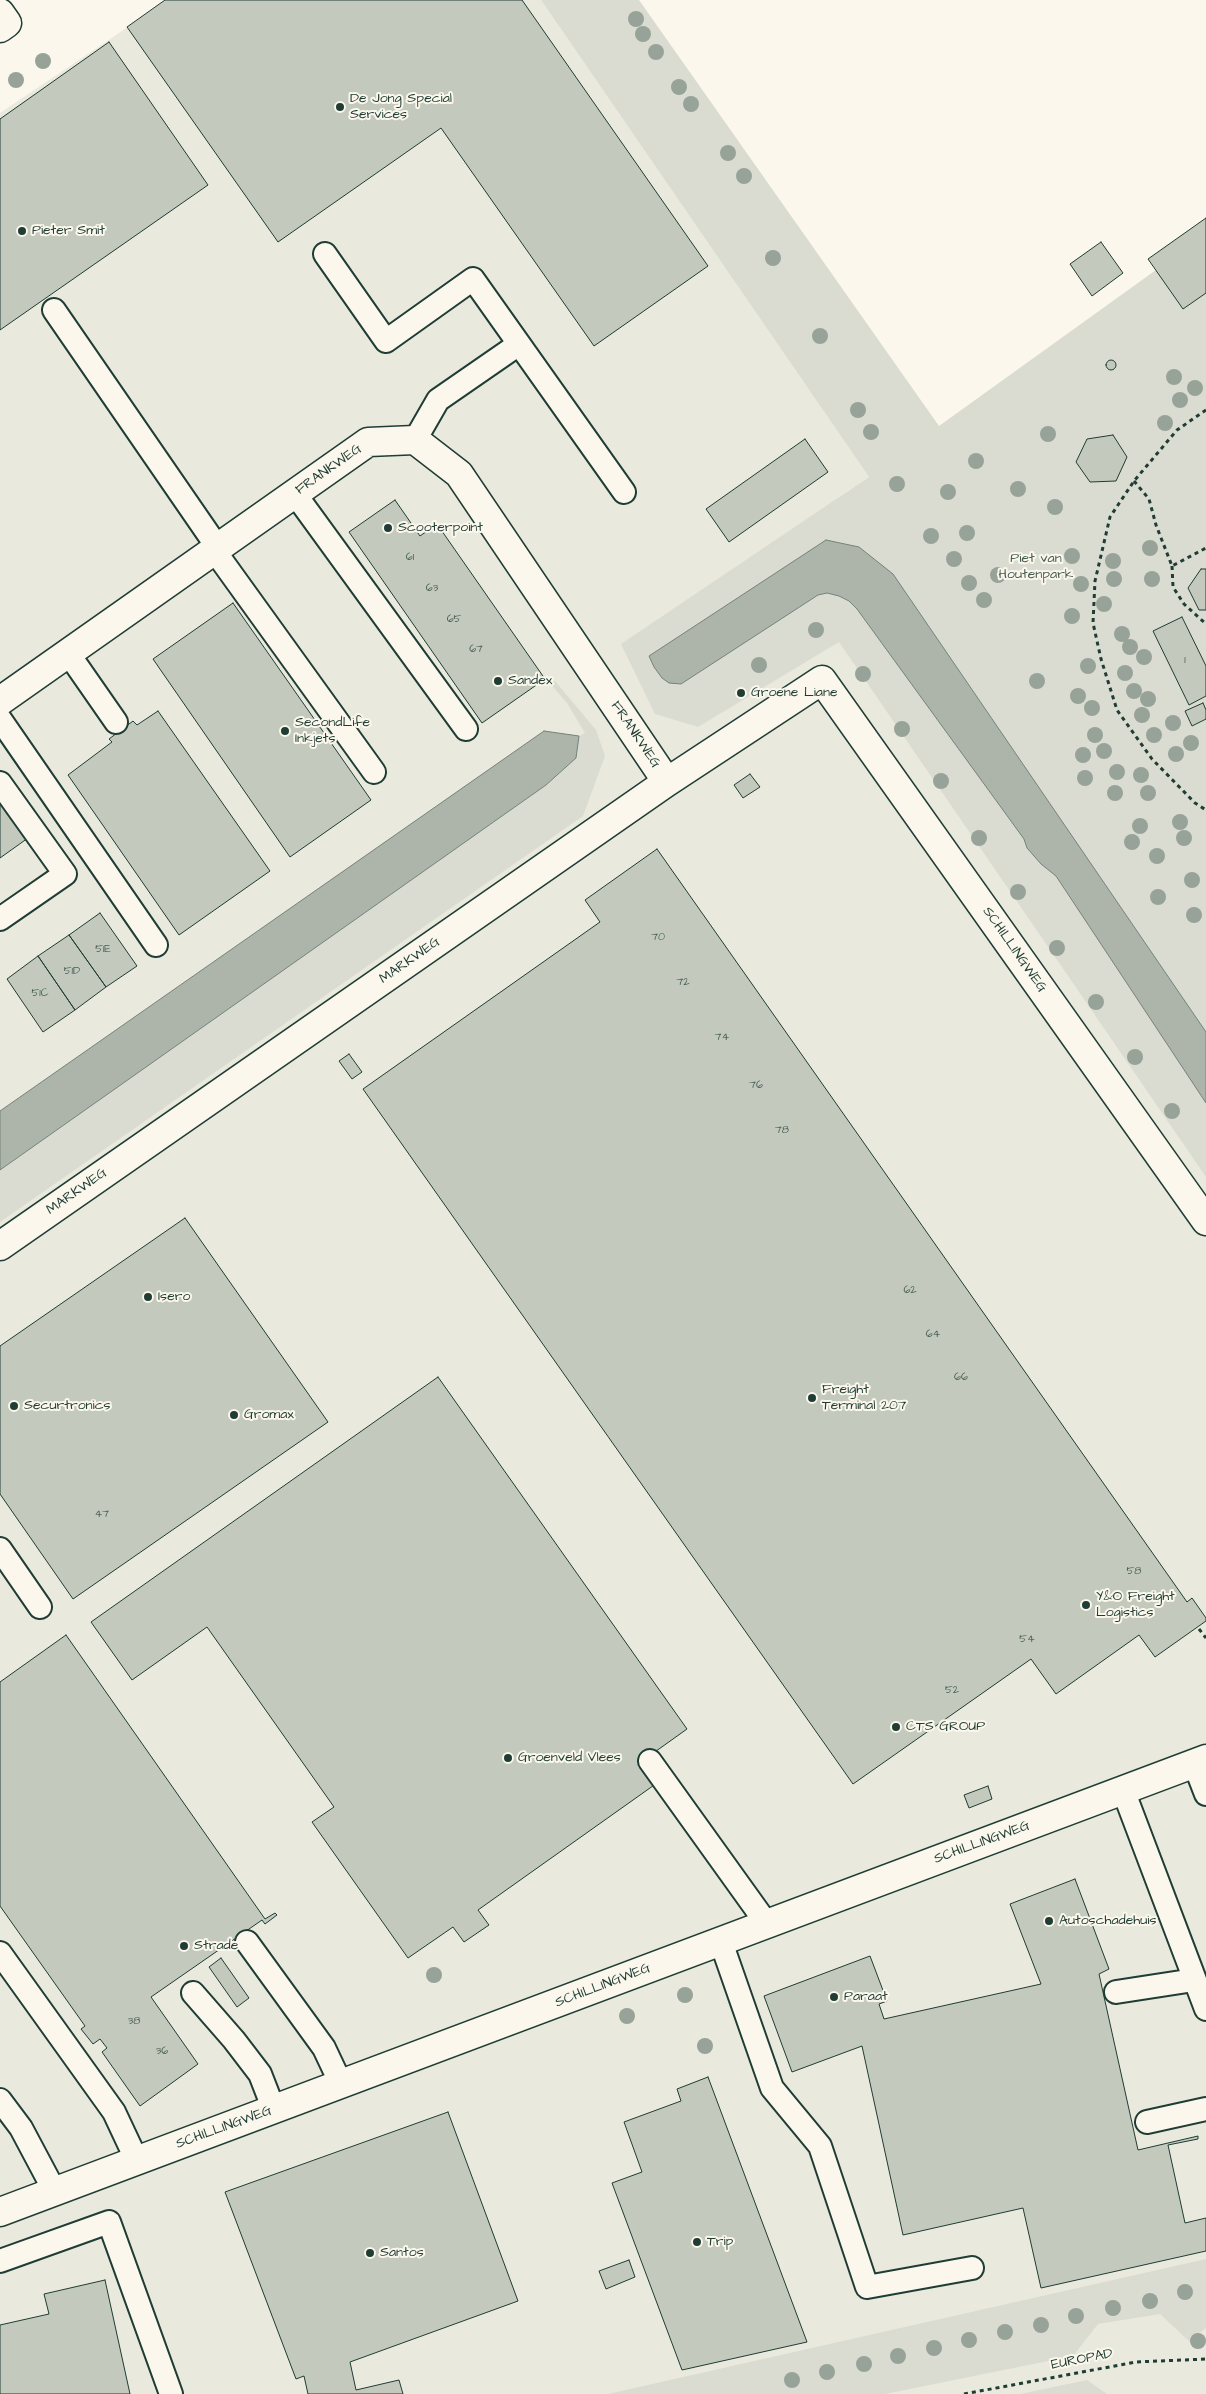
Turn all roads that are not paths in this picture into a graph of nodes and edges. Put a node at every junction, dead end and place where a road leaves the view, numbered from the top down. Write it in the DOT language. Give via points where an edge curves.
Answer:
graph roads {
  1 [pos="0,13"];
  2 [pos="0,28"];
  3 [pos="325,254"];
  4 [pos="54,310"];
  5 [pos="519,344"];
  6 [pos="415,440"];
  7 [pos="624,492"];
  8 [pos="295,494"];
  9 [pos="216,549"];
  10 [pos="68,653"];
  11 [pos="822,680"];
  12 [pos="0,701"];
  13 [pos="0,719"];
  14 [pos="116,722"];
  15 [pos="466,729"];
  16 [pos="374,772"];
  17 [pos="667,782"];
  18 [pos="0,783"];
  19 [pos="0,919"];
  20 [pos="156,945"];
  21 [pos="1206,1221"];
  22 [pos="0,1246"];
  23 [pos="0,1549"];
  24 [pos="40,1606"];
  25 [pos="650,1761"];
  26 [pos="1200,1761"];
  27 [pos="1123,1790"];
  28 [pos="1206,1794"];
  29 [pos="767,1924"];
  30 [pos="247,1942"];
  31 [pos="720,1942"];
  32 [pos="0,1953"];
  33 [pos="1194,1980"];
  34 [pos="1116,1992"];
  35 [pos="193,1993"];
  36 [pos="1206,2009"];
  37 [pos="341,2084"];
  38 [pos="0,2100"];
  39 [pos="1206,2108"];
  40 [pos="274,2110"];
  41 [pos="1147,2122"];
  42 [pos="137,2161"];
  43 [pos="55,2192"];
  44 [pos="0,2212"];
  45 [pos="0,2261"];
  46 [pos="972,2268"];
  47 [pos="172,2394"];
  1 -- 2 [label="street" via="7,23"];
  3 -- 5 [label="lane" via="386,341 473,279"];
  4 -- 9 [label="lane"];
  5 -- 6 [label="lane" via="438,400"];
  5 -- 7 [label="lane"];
  6 -- 8 [label="street, FRANKWEG" via="368,442"];
  6 -- 17 [label="street, FRANKWEG" via="459,474"];
  8 -- 9 [label="street, FRANKWEG"];
  8 -- 15 [label="lane"];
  9 -- 10 [label="street, FRANKWEG"];
  9 -- 16 [label="lane"];
  10 -- 12 [label="street, FRANKWEG"];
  10 -- 14 [label="lane"];
  11 -- 17 [label="street, MARKWEG"];
  11 -- 21 [label="street, SCHILLINGWEG"];
  13 -- 20 [label="lane"];
  17 -- 22 [label="street, MARKWEG"];
  18 -- 19 [label="lane" via="65,874"];
  23 -- 24 [label="lane"];
  25 -- 29 [label="lane"];
  26 -- 27 [label="street, SCHILLINGWEG"];
  26 -- 28 [label="lane"];
  27 -- 29 [label="street, SCHILLINGWEG"];
  27 -- 33 [label="lane"];
  29 -- 31 [label="street, SCHILLINGWEG"];
  30 -- 37 [label="lane" via="324,2048"];
  31 -- 37 [label="street, SCHILLINGWEG"];
  31 -- 46 [label="lane" via="772,2088 820,2146 866,2287"];
  32 -- 42 [label="lane" via="114,2112"];
  33 -- 34 [label="lane"];
  33 -- 36 [label="lane"];
  35 -- 40 [label="lane" via="260,2074"];
  37 -- 40 [label="street, SCHILLINGWEG"];
  38 -- 43 [label="lane" via="21,2128"];
  39 -- 41 [label="lane"];
  40 -- 42 [label="street, SCHILLINGWEG"];
  42 -- 43 [label="street, SCHILLINGWEG"];
  43 -- 44 [label="street, SCHILLINGWEG"];
  45 -- 47 [label="lane" via="109,2222"];
}
